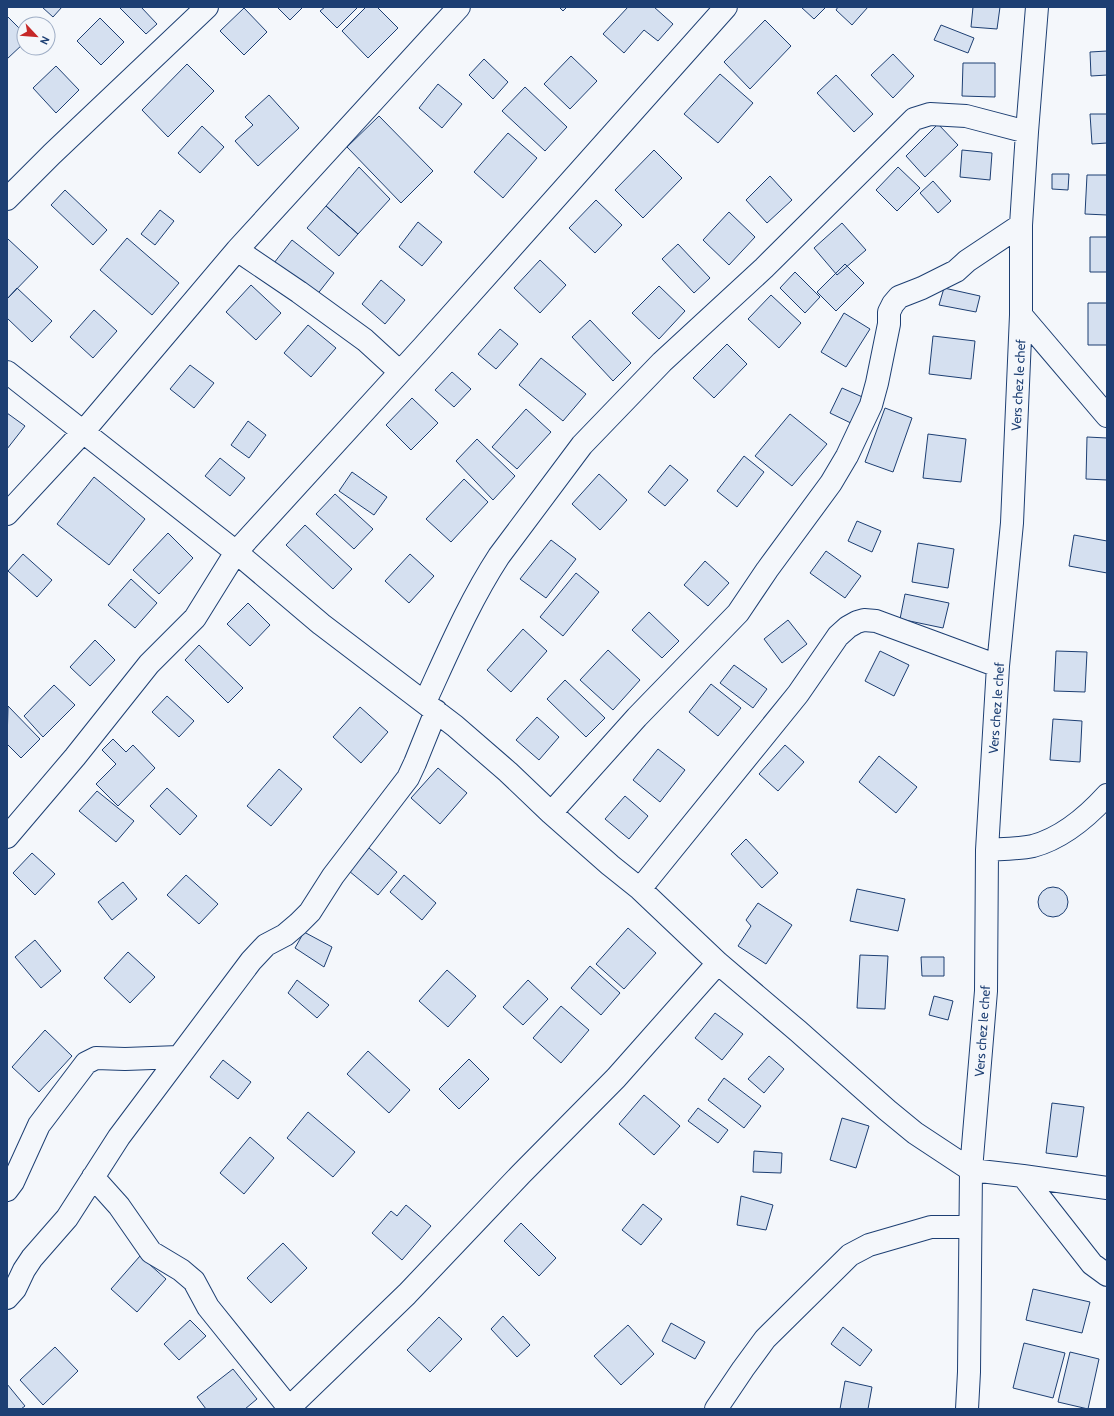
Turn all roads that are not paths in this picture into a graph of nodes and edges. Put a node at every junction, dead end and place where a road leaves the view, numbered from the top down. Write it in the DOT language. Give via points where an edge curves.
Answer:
graph roads {
  1 [pos="208,7"];
  2 [pos="459,7"];
  3 [pos="726,7"];
  4 [pos="1037,7"];
  5 [pos="1027,132"];
  6 [pos="7,199"];
  7 [pos="1021,224"];
  8 [pos="237,250"];
  9 [pos="1021,315"];
  10 [pos="7,372"];
  11 [pos="400,372"];
  12 [pos="1107,416"];
  13 [pos="83,432"];
  14 [pos="7,514"];
  15 [pos="236,552"];
  16 [pos="998,666"];
  17 [pos="430,707"];
  18 [pos="1107,795"];
  19 [pos="551,813"];
  20 [pos="7,837"];
  21 [pos="987,850"];
  22 [pos="640,889"];
  23 [pos="718,963"];
  24 [pos="179,1057"];
  25 [pos="971,1170"];
  26 [pos="1024,1176"];
  27 [pos="93,1177"];
  28 [pos="1107,1188"];
  29 [pos="7,1190"];
  30 [pos="970,1227"];
  31 [pos="1107,1275"];
  32 [pos="7,1298"];
  33 [pos="289,1409"];
  34 [pos="716,1409"];
  35 [pos="967,1409"];
  1 -- 6 [label="street"];
  2 -- 8 [label="street"];
  3 -- 11 [label="street"];
  4 -- 5 [label="street, Vers chez le chef"];
  5 -- 7 [label="street, Vers chez le chef"];
  5 -- 17 [label="street" via="966,116 930,114 914,119 764,268 662,362 582,445 487,575 467,611"];
  7 -- 9 [label="street, Vers chez le chef"];
  7 -- 19 [label="street" via="956,271 899,297 893,304 889,312 880,373 871,405 847,456 830,483 738,613 637,716"];
  8 -- 11 [label="street" via="365,340"];
  8 -- 13 [label="street"];
  9 -- 12 [label="street"];
  9 -- 16 [label="street, Vers chez le chef" via="1012,523"];
  10 -- 13 [label="street"];
  11 -- 15 [label="street"];
  13 -- 14 [label="street"];
  13 -- 15 [label="street"];
  15 -- 17 [label="street" via="321,624"];
  15 -- 20 [label="street" via="195,618 149,664"];
  16 -- 21 [label="street, Vers chez le chef"];
  16 -- 22 [label="street" via="876,621 864,620 848,627 838,636 798,694"];
  17 -- 19 [label="street" via="508,772"];
  17 -- 24 [label="street" via="415,763 408,778 333,876 310,912 284,935 266,945 251,961"];
  18 -- 21 [label="street" via="1078,824 1057,836 1034,846"];
  19 -- 22 [label="street"];
  21 -- 25 [label="street, Vers chez le chef" via="986,991"];
  22 -- 23 [label="street"];
  23 -- 25 [label="street" via="892,1114"];
  23 -- 33 [label="street" via="616,1078 407,1294"];
  24 -- 27 [label="street" via="119,1137"];
  24 -- 29 [label="street" via="96,1058 86,1064 39,1125"];
  25 -- 26 [label="street"];
  25 -- 30 [label="street, Vers chez le chef"];
  26 -- 28 [label="street"];
  26 -- 31 [label="street" via="1092,1264"];
  27 -- 32 [label="street" via="67,1218 32,1258 15,1289"];
  27 -- 33 [label="street" via="119,1206 150,1252 181,1270 194,1281 208,1307"];
  30 -- 34 [label="street" via="931,1227 869,1245 850,1255 764,1339"];
  30 -- 35 [label="street, Vers chez le chef"];
}
